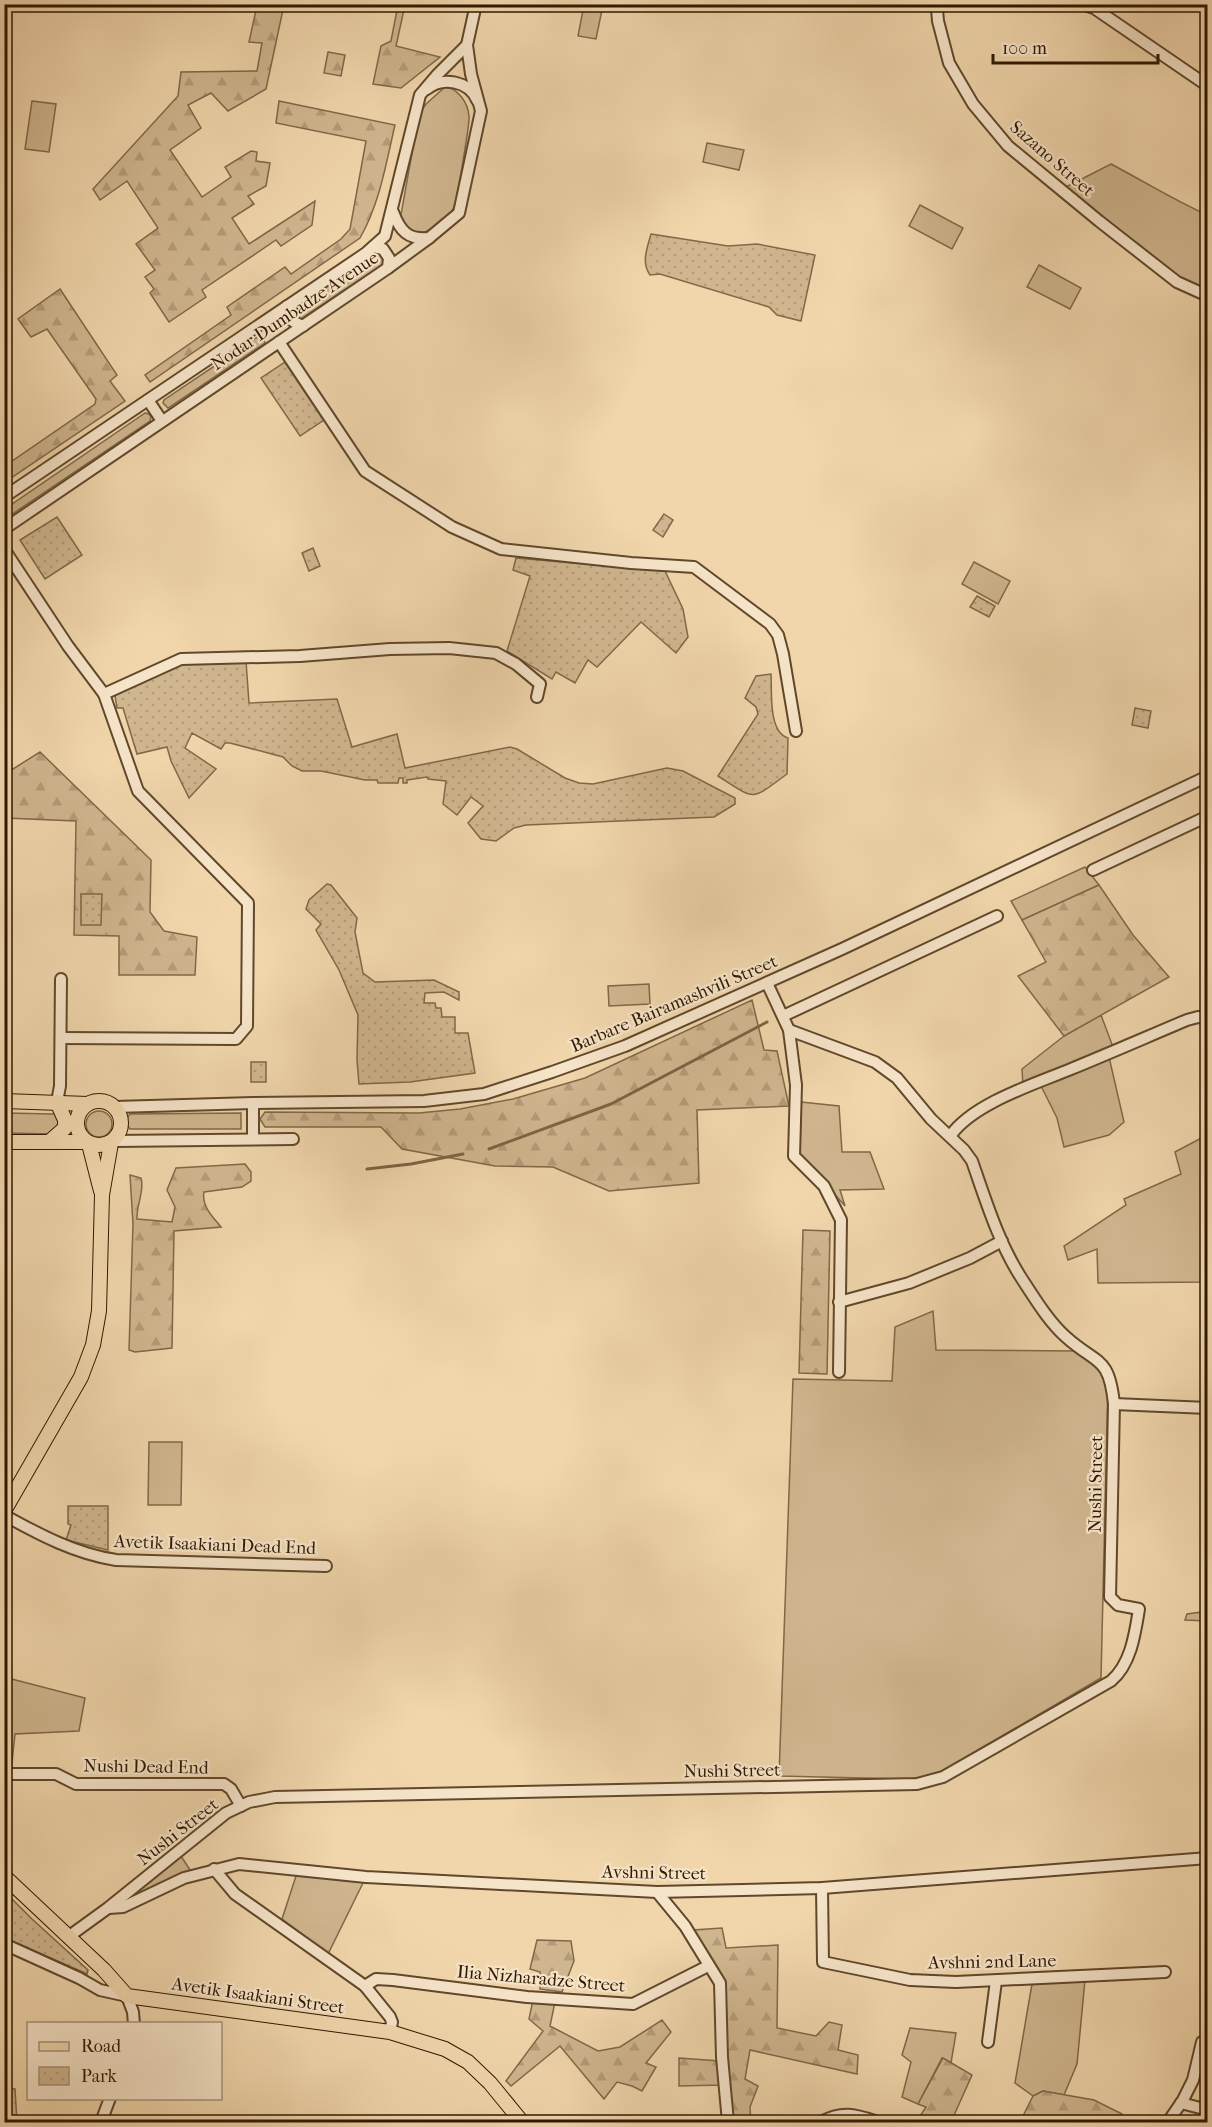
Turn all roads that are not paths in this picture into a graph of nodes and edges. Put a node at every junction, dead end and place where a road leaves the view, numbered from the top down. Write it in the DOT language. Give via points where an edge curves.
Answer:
graph roads {
  1 [pos="476,4"];
  2 [pos="1082,4"];
  3 [pos="937,6"];
  4 [pos="1094,6"];
  5 [pos="467,45"];
  6 [pos="1208,86"];
  7 [pos="420,95"];
  8 [pos="481,111"];
  9 [pos="393,212"];
  10 [pos="429,238"];
  11 [pos="373,247"];
  12 [pos="388,268"];
  13 [pos="1208,296"];
  14 [pos="287,306"];
  15 [pos="303,326"];
  16 [pos="279,342"];
  17 [pos="148,400"];
  18 [pos="162,421"];
  19 [pos="4,497"];
  20 [pos="4,529"];
  21 [pos="4,549"];
  22 [pos="104,694"];
  23 [pos="537,696"];
  24 [pos="795,731"];
  25 [pos="1208,776"];
  26 [pos="1208,816"];
  27 [pos="1093,870"];
  28 [pos="997,916"];
  29 [pos="61,979"];
  30 [pos="767,983"];
  31 [pos="783,1016"];
  32 [pos="1208,1018"];
  33 [pos="789,1030"];
  34 [pos="61,1038"];
  35 [pos="4,1101"];
  36 [pos="57,1102"];
  37 [pos="253,1103"];
  38 [pos="87,1104"];
  39 [pos="115,1107"];
  40 [pos="951,1135"];
  41 [pos="253,1138"];
  42 [pos="293,1139"];
  43 [pos="4,1142"];
  44 [pos="49,1142"];
  45 [pos="112,1142"];
  46 [pos="88,1143"];
  47 [pos="102,1195"];
  48 [pos="1002,1241"];
  49 [pos="839,1302"];
  50 [pos="839,1372"];
  51 [pos="1114,1404"];
  52 [pos="1208,1408"];
  53 [pos="4,1513"];
  54 [pos="326,1566"];
  55 [pos="4,1774"];
  56 [pos="241,1806"];
  57 [pos="1208,1858"];
  58 [pos="214,1869"];
  59 [pos="4,1876"];
  60 [pos="822,1888"];
  61 [pos="657,1892"];
  62 [pos="108,1908"];
  63 [pos="68,1937"];
  64 [pos="4,1944"];
  65 [pos="708,1966"];
  66 [pos="1165,1972"];
  67 [pos="996,1980"];
  68 [pos="365,1986"];
  69 [pos="127,1996"];
  70 [pos="134,2022"];
  71 [pos="390,2032"];
  72 [pos="988,2042"];
  73 [pos="1202,2043"];
  74 [pos="109,2100"];
  75 [pos="1181,2103"];
  76 [pos="1208,2110"];
  77 [pos="101,2122"];
  78 [pos="522,2122"];
  79 [pos="728,2122"];
  80 [pos="821,2122"];
  81 [pos="878,2122"];
  82 [pos="1168,2122"];
  1 -- 5 [label="street, Nodar Dumbadze Avenue"];
  2 -- 4 [label="street"];
  3 -- 13 [label="street, Sazano Street" via="949,63 973,104 1008,146 1177,282"];
  4 -- 6 [label="street"];
  5 -- 7 [label="street, Nodar Dumbadze Avenue"];
  5 -- 8 [label="street, Nodar Dumbadze Avenue"];
  7 -- 8 [label="street" via="432,85 448,81 464,85 476,96"];
  7 -- 9 [label="street, Nodar Dumbadze Avenue"];
  8 -- 10 [label="street, Nodar Dumbadze Avenue" via="459,213"];
  9 -- 10 [label="street" via="406,235"];
  9 -- 11 [label="street, Nodar Dumbadze Avenue" via="386,236"];
  10 -- 12 [label="street, Nodar Dumbadze Avenue"];
  11 -- 12 [label="street" via="383,249 389,258"];
  11 -- 14 [label="street, Nodar Dumbadze Avenue"];
  12 -- 15 [label="street, Nodar Dumbadze Avenue"];
  14 -- 15 [label="street" via="293,322"];
  14 -- 17 [label="street, Nodar Dumbadze Avenue"];
  15 -- 16 [label="street, Nodar Dumbadze Avenue"];
  16 -- 18 [label="street, Nodar Dumbadze Avenue"];
  16 -- 24 [label="street" via="365,471 452,527 501,549 694,567 751,609 778,635"];
  17 -- 18 [label="street"];
  17 -- 19 [label="street, Nodar Dumbadze Avenue"];
  18 -- 20 [label="street, Nodar Dumbadze Avenue"];
  21 -- 22 [label="street"];
  22 -- 23 [label="street" via="181,659 449,648 496,653 507,658 540,684"];
  22 -- 34 [label="street" via="138,791 248,903 247,1026 236,1039"];
  25 -- 30 [label="street, Barbare Bairamashvili Street"];
  26 -- 27 [label="street"];
  28 -- 31 [label="street"];
  29 -- 34 [label="street"];
  30 -- 31 [label="street"];
  30 -- 37 [label="street, Barbare Bairamashvili Street" via="625,1046 484,1094 424,1101"];
  31 -- 33 [label="street"];
  32 -- 40 [label="street" via="1187,1020 1014,1093 971,1114"];
  33 -- 40 [label="street" via="875,1062 897,1078 931,1119"];
  33 -- 49 [label="street" via="796,1085 794,1156 824,1185 841,1220"];
  34 -- 36 [label="street"];
  35 -- 36 [label="main road"];
  36 -- 38 [label="main road"];
  36 -- 44 [label="main road" via="65,1128"];
  37 -- 39 [label="street, Barbare Bairamashvili Street"];
  37 -- 41 [label="street"];
  38 -- 39 [label="main road" via="104,1101"];
  38 -- 46 [label="main road" via="77,1118 77,1127"];
  39 -- 45 [label="main road" via="122,1120"];
  40 -- 48 [label="street" via="972,1161"];
  41 -- 42 [label="street"];
  41 -- 45 [label="street"];
  43 -- 44 [label="main road"];
  44 -- 46 [label="main road"];
  45 -- 46 [label="main road" via="100,1146"];
  45 -- 47 [label="main road"];
  46 -- 47 [label="main road"];
  47 -- 53 [label="main road" via="99,1311 93,1345 81,1377"];
  48 -- 49 [label="street" via="909,1283"];
  48 -- 51 [label="street" via="1022,1280 1065,1336 1103,1364"];
  49 -- 50 [label="street"];
  51 -- 52 [label="street"];
  51 -- 56 [label="street, Nushi Street" via="1110,1597 1118,1605 1139,1609 1125,1664 1111,1681 943,1777 917,1784 275,1797"];
  53 -- 54 [label="street, Avetik Isaakiani Dead End" via="50,1539 116,1560"];
  55 -- 56 [label="street, Nushi Dead End" via="56,1774 76,1784 224,1784"];
  56 -- 62 [label="street, Nushi Street" via="226,1813"];
  57 -- 60 [label="street, Avshni Street"];
  58 -- 61 [label="street, Avshni Street" via="239,1864 366,1877"];
  58 -- 62 [label="street, Avshni Street" via="184,1878 123,1907"];
  58 -- 68 [label="street" via="235,1894"];
  59 -- 63 [label="main road"];
  60 -- 61 [label="street, Avshni Street"];
  60 -- 67 [label="street, Avshni 2nd Lane" via="823,1962 910,1980"];
  61 -- 65 [label="street" via="685,1926"];
  62 -- 63 [label="street, Nushi Street"];
  63 -- 69 [label="main road"];
  64 -- 69 [label="street" via="100,1990"];
  65 -- 68 [label="street, Ilia Nizharadze Street" via="633,2004 527,1997 393,1980 376,1980"];
  65 -- 79 [label="street" via="720,1983"];
  66 -- 67 [label="street, Avshni 2nd Lane"];
  67 -- 72 [label="street"];
  68 -- 71 [label="street" via="390,2017"];
  69 -- 70 [label="street"];
  69 -- 71 [label="main road, Avetik Isaakiani Street"];
  71 -- 78 [label="main road, Avetik Isaakiani Street" via="445,2049 468,2062"];
  73 -- 75 [label="street" via="1193,2080"];
  74 -- 77 [label="street"];
  75 -- 76 [label="street"];
  75 -- 82 [label="street"];
  80 -- 81 [label="street" via="833,2116 856,2114"];
}
